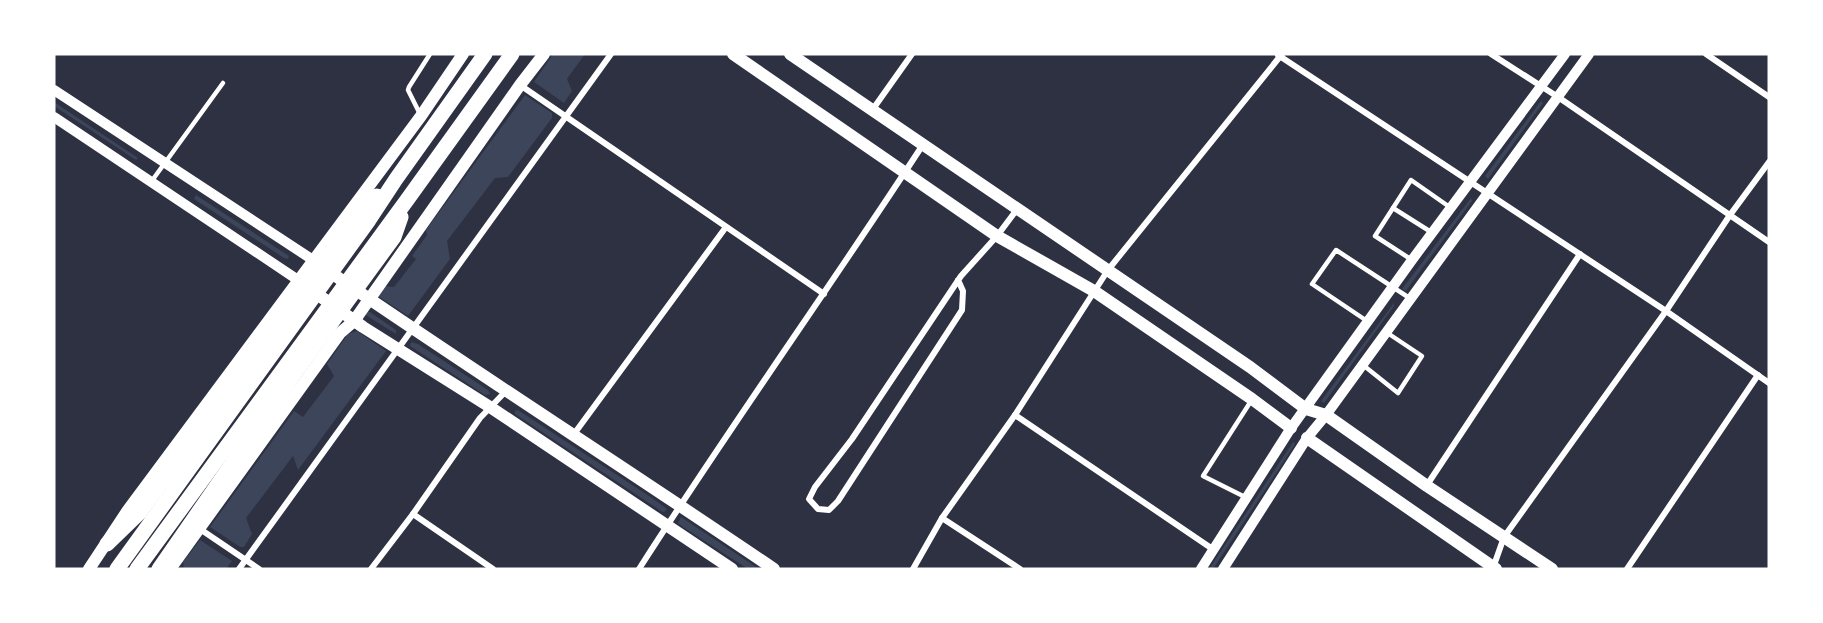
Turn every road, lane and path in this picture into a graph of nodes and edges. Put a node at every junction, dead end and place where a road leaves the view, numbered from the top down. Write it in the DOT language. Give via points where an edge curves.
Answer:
graph roads {
  1 [pos="430,54"];
  2 [pos="463,54"];
  3 [pos="485,54"];
  4 [pos="512,54"];
  5 [pos="544,54"];
  6 [pos="611,54"];
  7 [pos="733,54"];
  8 [pos="790,54"];
  9 [pos="912,54"];
  10 [pos="1491,54"];
  11 [pos="1565,54"];
  12 [pos="1588,54"];
  13 [pos="1706,54"];
  14 [pos="1280,55"];
  15 [pos="223,83"];
  16 [pos="520,85"];
  17 [pos="1541,87"];
  18 [pos="54,90"];
  19 [pos="1558,97"];
  20 [pos="1769,97"];
  21 [pos="873,109"];
  22 [pos="421,116"];
  23 [pos="54,117"];
  24 [pos="567,117"];
  25 [pos="924,143"];
  26 [pos="1769,162"];
  27 [pos="166,163"];
  28 [pos="904,173"];
  29 [pos="396,179"];
  30 [pos="1470,181"];
  31 [pos="151,182"];
  32 [pos="1487,193"];
  33 [pos="407,200"];
  34 [pos="1018,207"];
  35 [pos="1393,208"];
  36 [pos="1451,208"];
  37 [pos="1730,215"];
  38 [pos="726,227"];
  39 [pos="1432,233"];
  40 [pos="997,236"];
  41 [pos="1769,242"];
  42 [pos="1580,254"];
  43 [pos="313,260"];
  44 [pos="1412,260"];
  45 [pos="1108,270"];
  46 [pos="298,280"];
  47 [pos="958,280"];
  48 [pos="1392,288"];
  49 [pos="1094,291"];
  50 [pos="824,294"];
  51 [pos="369,299"];
  52 [pos="1411,299"];
  53 [pos="1666,311"];
  54 [pos="354,321"];
  55 [pos="1368,321"];
  56 [pos="412,328"];
  57 [pos="1386,332"];
  58 [pos="397,349"];
  59 [pos="1362,364"];
  60 [pos="1758,375"];
  61 [pos="1769,382"];
  62 [pos="506,392"];
  63 [pos="1252,399"];
  64 [pos="490,408"];
  65 [pos="1306,409"];
  66 [pos="1016,415"];
  67 [pos="1326,415"];
  68 [pos="1292,428"];
  69 [pos="574,434"];
  70 [pos="1307,438"];
  71 [pos="1427,486"];
  72 [pos="1247,498"];
  73 [pos="680,505"];
  74 [pos="413,514"];
  75 [pos="942,518"];
  76 [pos="667,525"];
  77 [pos="200,529"];
  78 [pos="1504,537"];
  79 [pos="107,544"];
  80 [pos="1214,550"];
  81 [pos="245,559"];
  82 [pos="1494,568"];
  83 [pos="89,569"];
  84 [pos="117,569"];
  85 [pos="137,569"];
  86 [pos="159,569"];
  87 [pos="170,569"];
  88 [pos="238,569"];
  89 [pos="259,569"];
  90 [pos="371,569"];
  91 [pos="493,569"];
  92 [pos="639,569"];
  93 [pos="732,569"];
  94 [pos="774,569"];
  95 [pos="913,569"];
  96 [pos="1020,569"];
  97 [pos="1201,569"];
  98 [pos="1223,569"];
  99 [pos="1552,569"];
  100 [pos="1627,569"];
  1 -- 22 [label="lane" via="408,90"];
  2 -- 22 [label="main road"];
  3 -- 29 [label="highway"];
  4 -- 33 [label="highway"];
  5 -- 16 [label="main road"];
  6 -- 24 [label="street"];
  7 -- 28 [label="main road"];
  8 -- 21 [label="main road"];
  9 -- 21 [label="street"];
  10 -- 17 [label="street"];
  11 -- 17 [label="street"];
  12 -- 19 [label="street"];
  13 -- 20 [label="street"];
  14 -- 30 [label="street"];
  14 -- 45 [label="street"];
  15 -- 27 [label="lane"];
  16 -- 24 [label="street"];
  16 -- 51 [label="main road"];
  17 -- 19 [label="street"];
  17 -- 30 [label="street"];
  18 -- 27 [label="street"];
  19 -- 32 [label="street"];
  19 -- 37 [label="street"];
  21 -- 25 [label="main road"];
  22 -- 43 [label="main road"];
  23 -- 31 [label="street"];
  24 -- 38 [label="street"];
  24 -- 56 [label="street"];
  25 -- 28 [label="street"];
  25 -- 34 [label="main road"];
  26 -- 37 [label="street"];
  27 -- 31 [label="lane"];
  27 -- 43 [label="street"];
  28 -- 40 [label="main road"];
  28 -- 50 [label="street"];
  29 -- 79 [label="highway" via="360,212 140,512"];
  29 -- 84 [label="highway"];
  30 -- 32 [label="street"];
  30 -- 36 [label="street"];
  31 -- 46 [label="street"];
  32 -- 42 [label="street"];
  32 -- 52 [label="street"];
  33 -- 85 [label="highway"];
  33 -- 86 [label="highway" via="394,237"];
  34 -- 40 [label="street"];
  34 -- 45 [label="main road"];
  35 -- 36 [label="lane" via="1411,180"];
  35 -- 39 [label="lane"];
  35 -- 44 [label="lane" via="1375,236"];
  36 -- 39 [label="street"];
  37 -- 41 [label="street"];
  37 -- 53 [label="street"];
  38 -- 50 [label="street"];
  38 -- 69 [label="street"];
  39 -- 44 [label="street"];
  40 -- 47 [label="street"];
  40 -- 49 [label="main road"];
  42 -- 53 [label="street"];
  42 -- 71 [label="street"];
  43 -- 46 [label="main road"];
  43 -- 51 [label="main road"];
  44 -- 48 [label="street"];
  45 -- 49 [label="street"];
  45 -- 65 [label="main road"];
  46 -- 54 [label="main road"];
  46 -- 79 [label="main road"];
  47 -- 47 [label="street" via="852,439 809,496 818,509 829,510 838,501 962,310 963,291"];
  48 -- 52 [label="lane"];
  48 -- 55 [label="street"];
  48 -- 55 [label="lane" via="1336,250 1312,284"];
  49 -- 63 [label="main road"];
  49 -- 66 [label="street"];
  50 -- 73 [label="street"];
  51 -- 54 [label="main road"];
  51 -- 56 [label="main road"];
  52 -- 57 [label="street"];
  53 -- 60 [label="street"];
  53 -- 78 [label="street"];
  54 -- 58 [label="main road"];
  54 -- 77 [label="main road" via="340,333"];
  55 -- 65 [label="street"];
  56 -- 58 [label="street"];
  56 -- 62 [label="main road"];
  57 -- 59 [label="street"];
  57 -- 59 [label="lane" via="1422,356 1398,393"];
  58 -- 64 [label="main road"];
  58 -- 81 [label="street"];
  59 -- 67 [label="street"];
  60 -- 61 [label="street"];
  60 -- 100 [label="street"];
  62 -- 64 [label="street"];
  62 -- 69 [label="main road"];
  63 -- 68 [label="main road"];
  63 -- 72 [label="lane" via="1203,476"];
  64 -- 74 [label="street"];
  64 -- 76 [label="main road"];
  65 -- 67 [label="main road"];
  65 -- 68 [label="street"];
  66 -- 75 [label="street"];
  66 -- 80 [label="street"];
  67 -- 70 [label="street"];
  67 -- 71 [label="main road"];
  68 -- 70 [label="street"];
  68 -- 72 [label="street"];
  69 -- 73 [label="main road"];
  70 -- 82 [label="main road"];
  70 -- 98 [label="street"];
  71 -- 78 [label="main road"];
  72 -- 80 [label="street"];
  73 -- 76 [label="street"];
  73 -- 94 [label="main road"];
  74 -- 90 [label="street"];
  74 -- 91 [label="street"];
  75 -- 95 [label="street"];
  75 -- 96 [label="street"];
  76 -- 92 [label="street"];
  76 -- 93 [label="main road"];
  77 -- 81 [label="street"];
  77 -- 87 [label="main road"];
  78 -- 82 [label="street"];
  78 -- 99 [label="main road"];
  79 -- 83 [label="main road"];
  80 -- 97 [label="street"];
  81 -- 88 [label="street"];
  81 -- 89 [label="street"];
}
